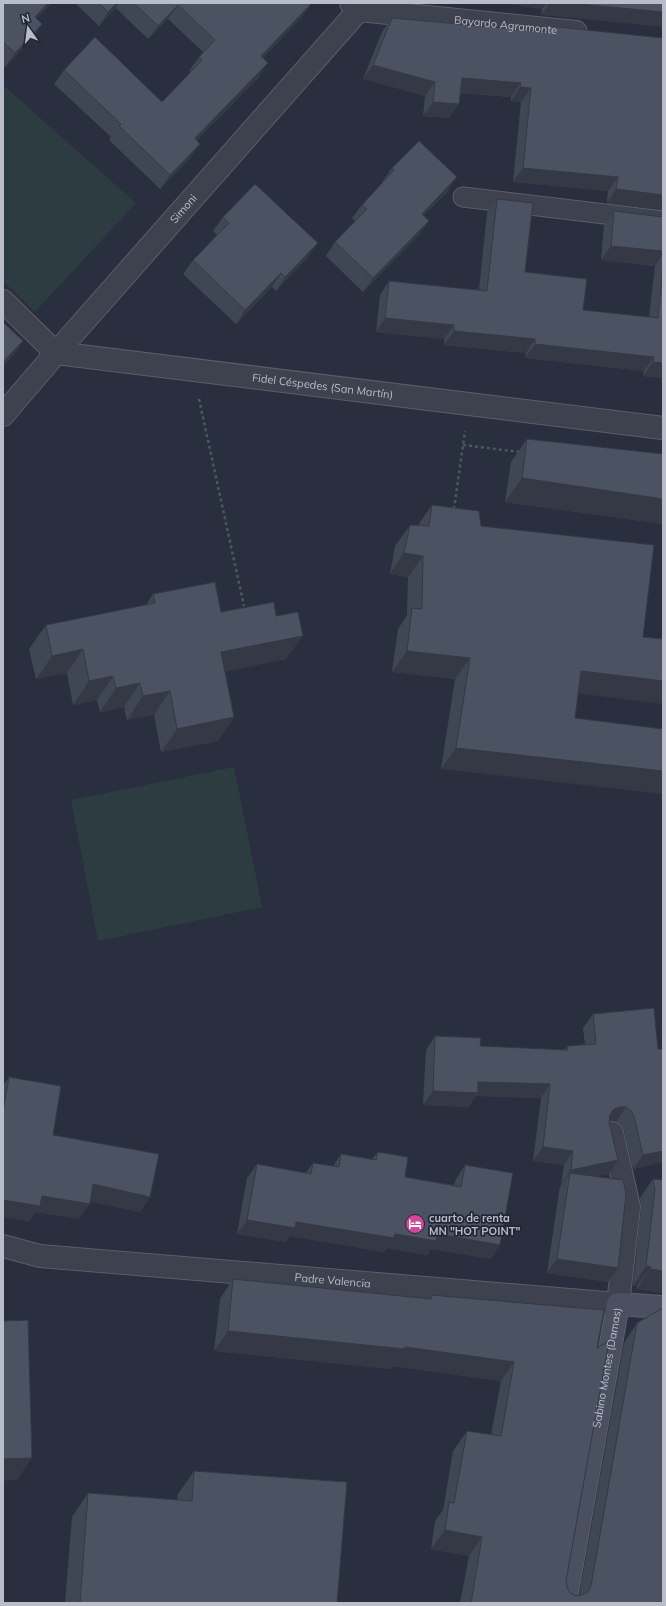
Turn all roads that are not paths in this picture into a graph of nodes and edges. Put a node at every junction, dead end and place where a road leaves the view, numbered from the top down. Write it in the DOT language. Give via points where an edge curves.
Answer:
graph roads {
  1 [pos="358,5"];
  2 [pos="593,33"];
  3 [pos="463,197"];
  4 [pos="663,222"];
  5 [pos="3,301"];
  6 [pos="56,353"];
  7 [pos="3,415"];
  8 [pos="663,428"];
  9 [pos="612,1133"];
  10 [pos="3,1246"];
  11 [pos="618,1304"];
  12 [pos="663,1307"];
  13 [pos="565,1603"];
  1 -- 2 [label="street, Bayardo Agramonte"];
  1 -- 6 [label="street, Simoni"];
  3 -- 4 [label="lane"];
  5 -- 6 [label="street"];
  6 -- 7 [label="street, Simoni"];
  6 -- 8 [label="street, Fidel Céspedes (San Martín)"];
  9 -- 11 [label="street, Sabino Montes (Damas)" via="629,1208"];
  10 -- 11 [label="street, Padre Valencia" via="40,1256"];
  11 -- 12 [label="main road, Padre Valencia"];
  11 -- 13 [label="main road, Sabino Montes (Damas)"];
}
